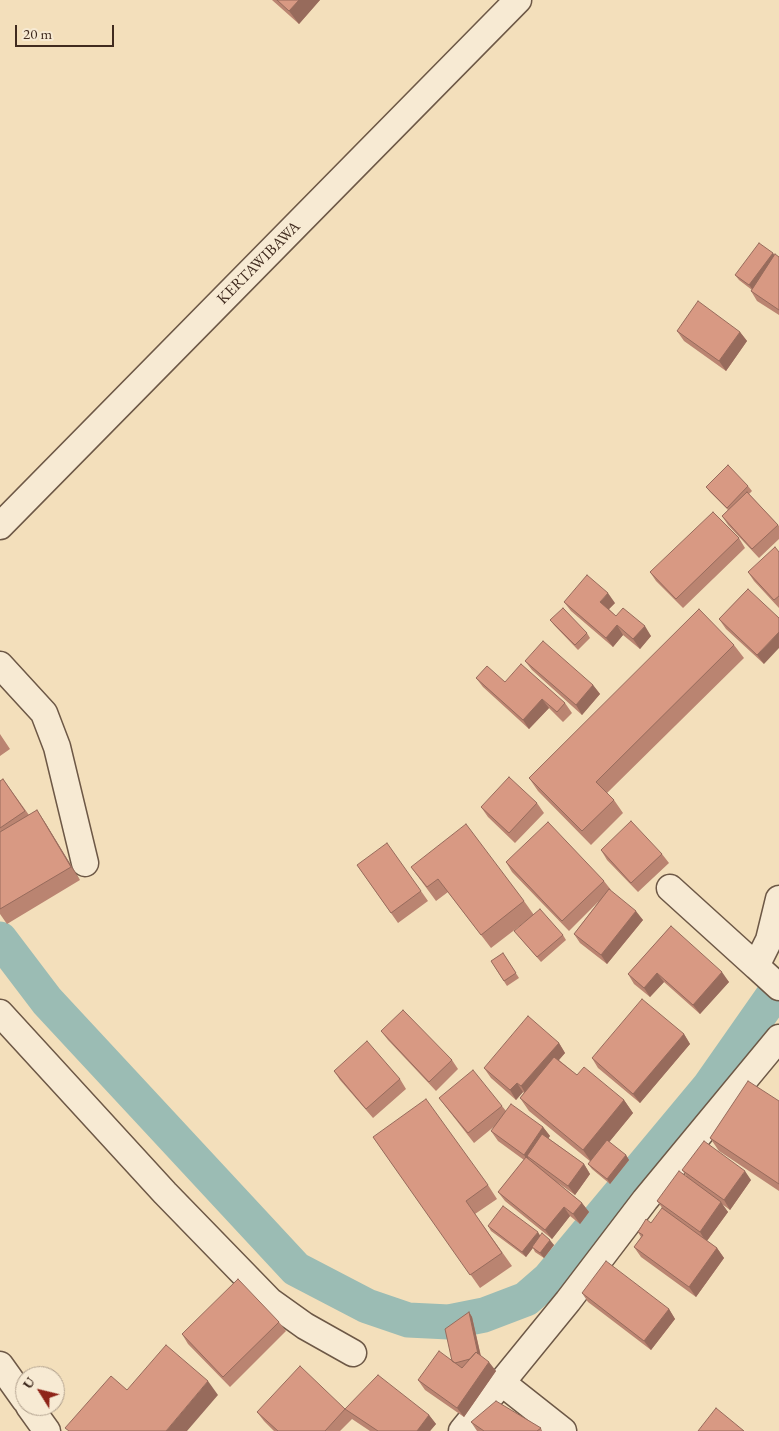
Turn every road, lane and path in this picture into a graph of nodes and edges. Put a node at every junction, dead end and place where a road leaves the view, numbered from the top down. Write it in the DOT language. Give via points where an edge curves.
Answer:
graph roads {
  1 [pos="518,0"];
  2 [pos="0,526"];
  3 [pos="0,665"];
  4 [pos="86,863"];
  5 [pos="670,888"];
  6 [pos="779,899"];
  7 [pos="756,966"];
  8 [pos="777,986"];
  9 [pos="0,1012"];
  10 [pos="779,1038"];
  11 [pos="353,1353"];
  12 [pos="0,1365"];
  13 [pos="501,1382"];
  14 [pos="15,1386"];
  15 [pos="36,1416"];
  16 [pos="47,1431"];
  17 [pos="462,1431"];
  18 [pos="563,1431"];
  1 -- 2 [label="street, KERTAWIBAWA"];
  3 -- 4 [label="street" via="44,713 57,747"];
  5 -- 7 [label="street"];
  6 -- 7 [label="street" via="769,940"];
  7 -- 8 [label="street"];
  9 -- 11 [label="street" via="165,1193 270,1301 305,1326"];
  10 -- 13 [label="street"];
  12 -- 14 [label="street"];
  13 -- 17 [label="street"];
  13 -- 18 [label="street"];
  15 -- 16 [label="street"];
}
